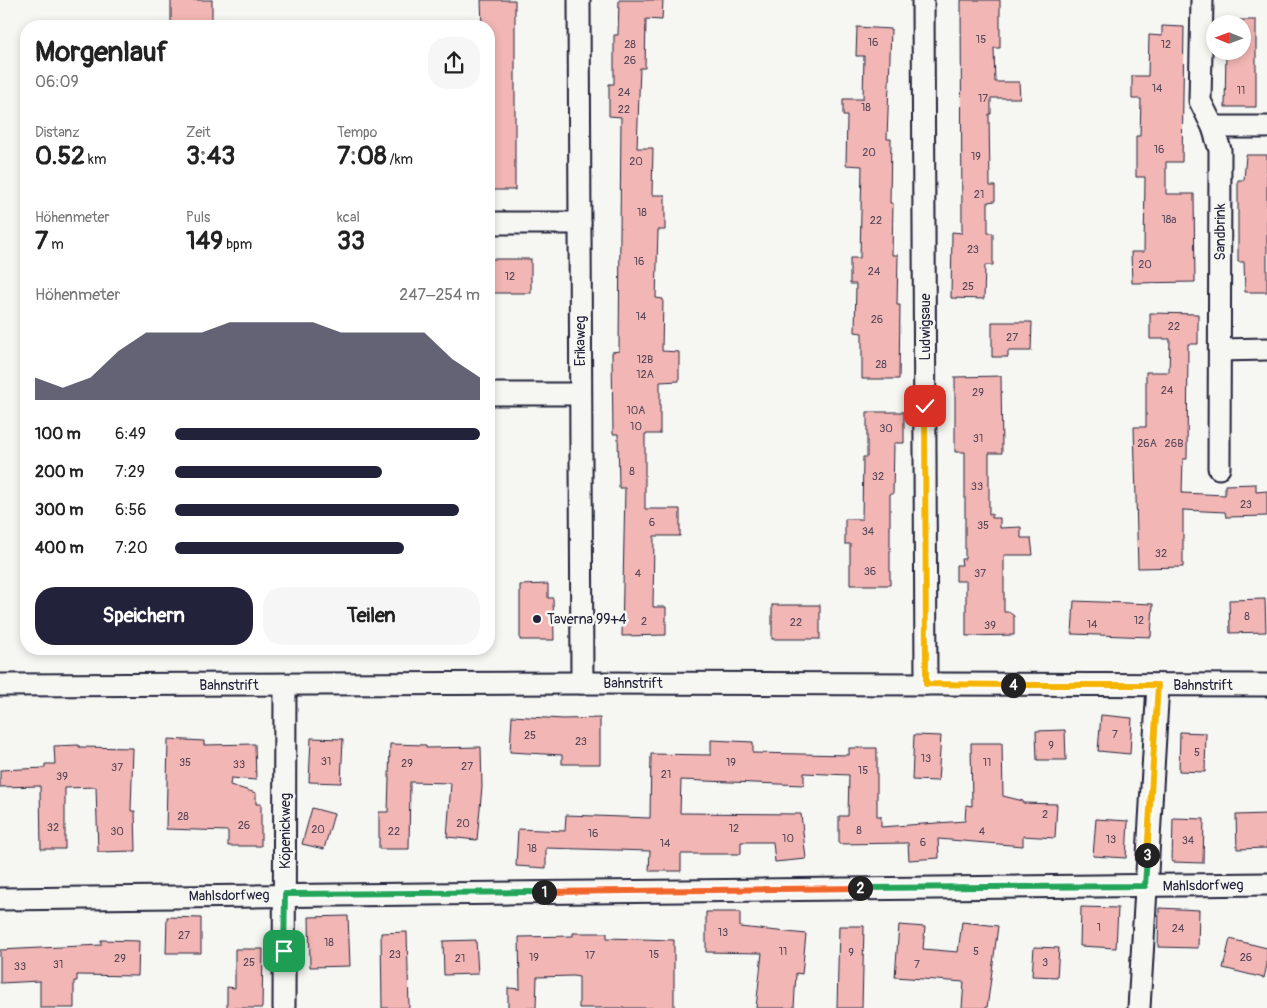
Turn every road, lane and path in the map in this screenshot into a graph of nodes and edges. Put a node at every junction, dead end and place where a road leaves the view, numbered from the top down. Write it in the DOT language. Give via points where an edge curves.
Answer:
graph roads {
  1 [pos="578,0"];
  2 [pos="923,0"];
  3 [pos="1202,0"];
  4 [pos="1213,127"];
  5 [pos="1267,127"];
  6 [pos="495,223"];
  7 [pos="580,223"];
  8 [pos="1267,349"];
  9 [pos="1220,350"];
  10 [pos="495,394"];
  11 [pos="580,394"];
  12 [pos="1219,468"];
  13 [pos="582,682"];
  14 [pos="926,684"];
  15 [pos="0,685"];
  16 [pos="285,685"];
  17 [pos="1158,685"];
  18 [pos="1267,685"];
  19 [pos="1267,884"];
  20 [pos="1145,886"];
  21 [pos="285,894"];
  22 [pos="0,899"];
  23 [pos="284,1008"];
  24 [pos="1139,1008"];
  1 -- 7 [label="street, Erikaweg"];
  2 -- 14 [label="street, Ludwigsaue"];
  3 -- 4 [label="street, Sandbrink" via="1200,101"];
  4 -- 5 [label="street"];
  4 -- 9 [label="street, Sandbrink" via="1220,150"];
  6 -- 7 [label="street"];
  7 -- 11 [label="street, Erikaweg"];
  8 -- 9 [label="street"];
  9 -- 12 [label="street, Sandbrink"];
  10 -- 11 [label="street"];
  11 -- 13 [label="street, Erikaweg"];
  13 -- 14 [label="street, Bahnstrift"];
  13 -- 16 [label="street, Bahnstrift"];
  14 -- 17 [label="street, Bahnstrift"];
  15 -- 16 [label="street, Bahnstrift"];
  16 -- 21 [label="street, Köpenickweg"];
  17 -- 18 [label="street, Bahnstrift"];
  17 -- 20 [label="street"];
  19 -- 20 [label="street, Mahlsdorfweg"];
  20 -- 21 [label="street, Mahlsdorfweg"];
  20 -- 24 [label="street"];
  21 -- 22 [label="street, Mahlsdorfweg"];
  21 -- 23 [label="street, Köpenickweg"];
}
